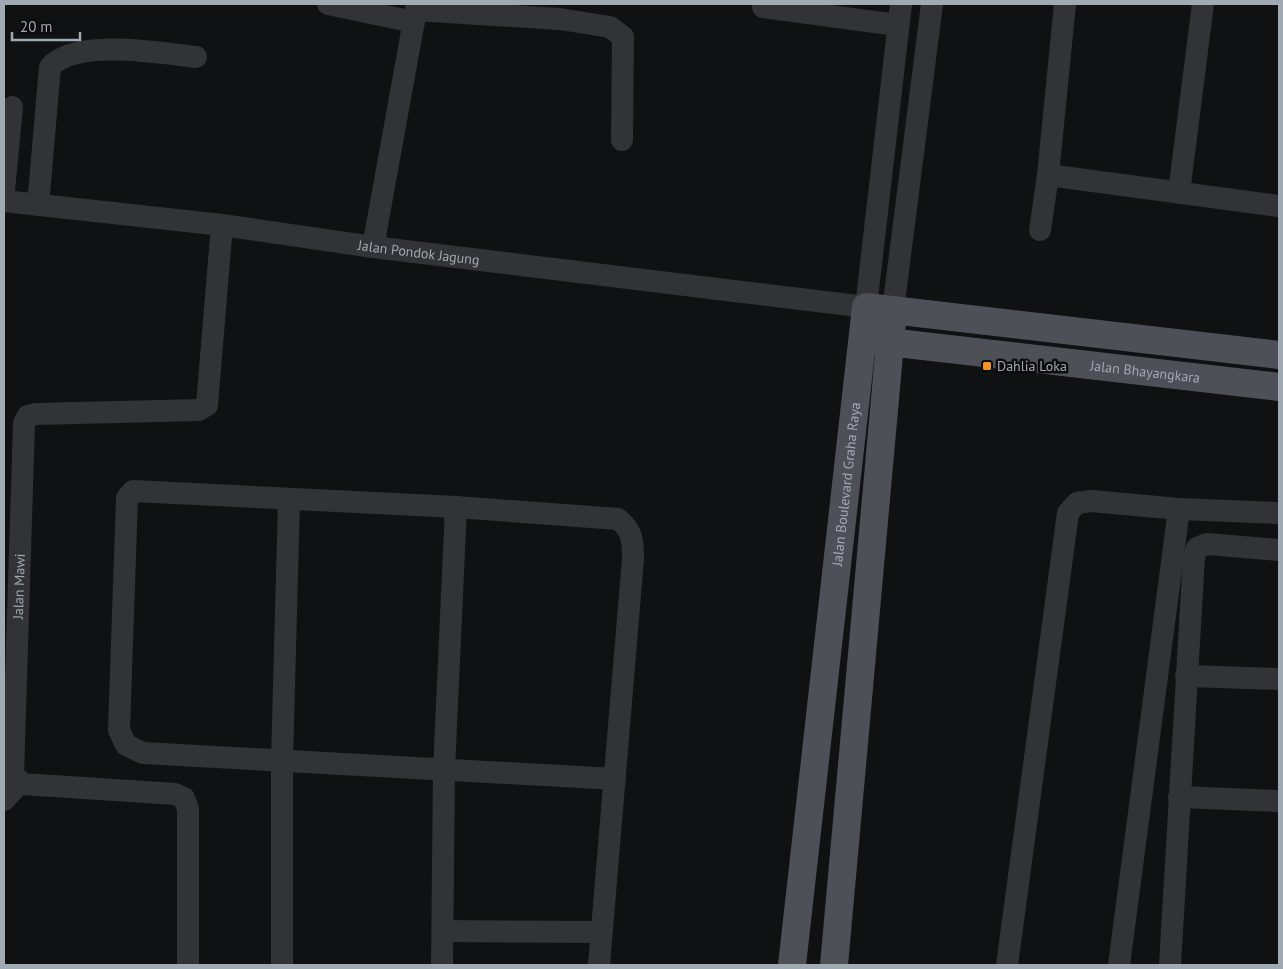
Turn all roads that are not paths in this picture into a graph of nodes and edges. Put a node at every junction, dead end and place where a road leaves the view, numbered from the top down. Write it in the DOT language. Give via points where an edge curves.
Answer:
graph roads {
  1 [pos="328,4"];
  2 [pos="932,4"];
  3 [pos="1065,4"];
  4 [pos="1203,4"];
  5 [pos="763,7"];
  6 [pos="416,12"];
  7 [pos="899,14"];
  8 [pos="196,57"];
  9 [pos="12,107"];
  10 [pos="622,140"];
  11 [pos="1048,175"];
  12 [pos="4,190"];
  13 [pos="1179,192"];
  14 [pos="4,201"];
  15 [pos="38,205"];
  16 [pos="1279,206"];
  17 [pos="222,225"];
  18 [pos="1040,230"];
  19 [pos="373,247"];
  20 [pos="834,304"];
  21 [pos="880,308"];
  22 [pos="876,340"];
  23 [pos="1279,355"];
  24 [pos="1279,387"];
  25 [pos="288,500"];
  26 [pos="456,507"];
  27 [pos="1180,508"];
  28 [pos="1279,513"];
  29 [pos="1279,550"];
  30 [pos="1186,676"];
  31 [pos="1279,679"];
  32 [pos="282,761"];
  33 [pos="444,770"];
  34 [pos="614,779"];
  35 [pos="20,783"];
  36 [pos="1178,797"];
  37 [pos="4,800"];
  38 [pos="1279,801"];
  39 [pos="443,931"];
  40 [pos="601,932"];
  41 [pos="188,965"];
  42 [pos="282,965"];
  43 [pos="442,965"];
  44 [pos="599,965"];
  45 [pos="792,965"];
  46 [pos="834,965"];
  47 [pos="1007,965"];
  48 [pos="1118,965"];
  49 [pos="1170,965"];
  1 -- 6 [label="street"];
  2 -- 21 [label="street, Jalan Boulevard Graha Raya"];
  3 -- 11 [label="street"];
  4 -- 13 [label="street"];
  5 -- 7 [label="street"];
  6 -- 10 [label="street" via="560,19 610,27 624,37"];
  6 -- 19 [label="street"];
  7 -- 21 [label="street, Jalan Boulevard Graha Raya"];
  8 -- 15 [label="street" via="122,48 66,56 56,61 50,67"];
  9 -- 12 [label="street"];
  11 -- 13 [label="street"];
  11 -- 18 [label="street"];
  13 -- 16 [label="street"];
  14 -- 15 [label="street, Jalan Pondok Jagung"];
  15 -- 17 [label="street, Jalan Pondok Jagung"];
  17 -- 19 [label="street, Jalan Pondok Jagung"];
  17 -- 35 [label="street, Jalan Mawi" via="207,405 199,410 36,414 28,416 24,423 12,766 13,775"];
  19 -- 20 [label="street, Jalan Pondok Jagung"];
  20 -- 21 [label="street, Jalan Pondok Jagung"];
  20 -- 22 [label="street"];
  21 -- 22 [label="main road, Jalan Boulevard Graha Raya"];
  21 -- 23 [label="main road"];
  22 -- 24 [label="main road, Jalan Bhayangkara"];
  22 -- 45 [label="main road, Jalan Boulevard Graha Raya"];
  22 -- 46 [label="main road, Jalan Boulevard Graha Raya"];
  25 -- 26 [label="street"];
  25 -- 32 [label="street"];
  25 -- 32 [label="street" via="133,491 127,498 119,730 126,745 143,753"];
  26 -- 33 [label="street"];
  26 -- 34 [label="street" via="618,520 627,526 631,533 633,559"];
  27 -- 28 [label="street"];
  27 -- 47 [label="street" via="1091,501 1077,503 1068,513"];
  27 -- 48 [label="street"];
  29 -- 30 [label="street" via="1207,544 1197,548"];
  30 -- 31 [label="street"];
  30 -- 36 [label="street"];
  32 -- 33 [label="street"];
  32 -- 42 [label="street"];
  33 -- 34 [label="street"];
  33 -- 39 [label="street"];
  34 -- 40 [label="street"];
  35 -- 37 [label="street"];
  35 -- 41 [label="street" via="176,794 184,798 188,809"];
  36 -- 38 [label="street"];
  36 -- 49 [label="street"];
  39 -- 40 [label="street"];
  39 -- 43 [label="street"];
  40 -- 44 [label="street"];
}
